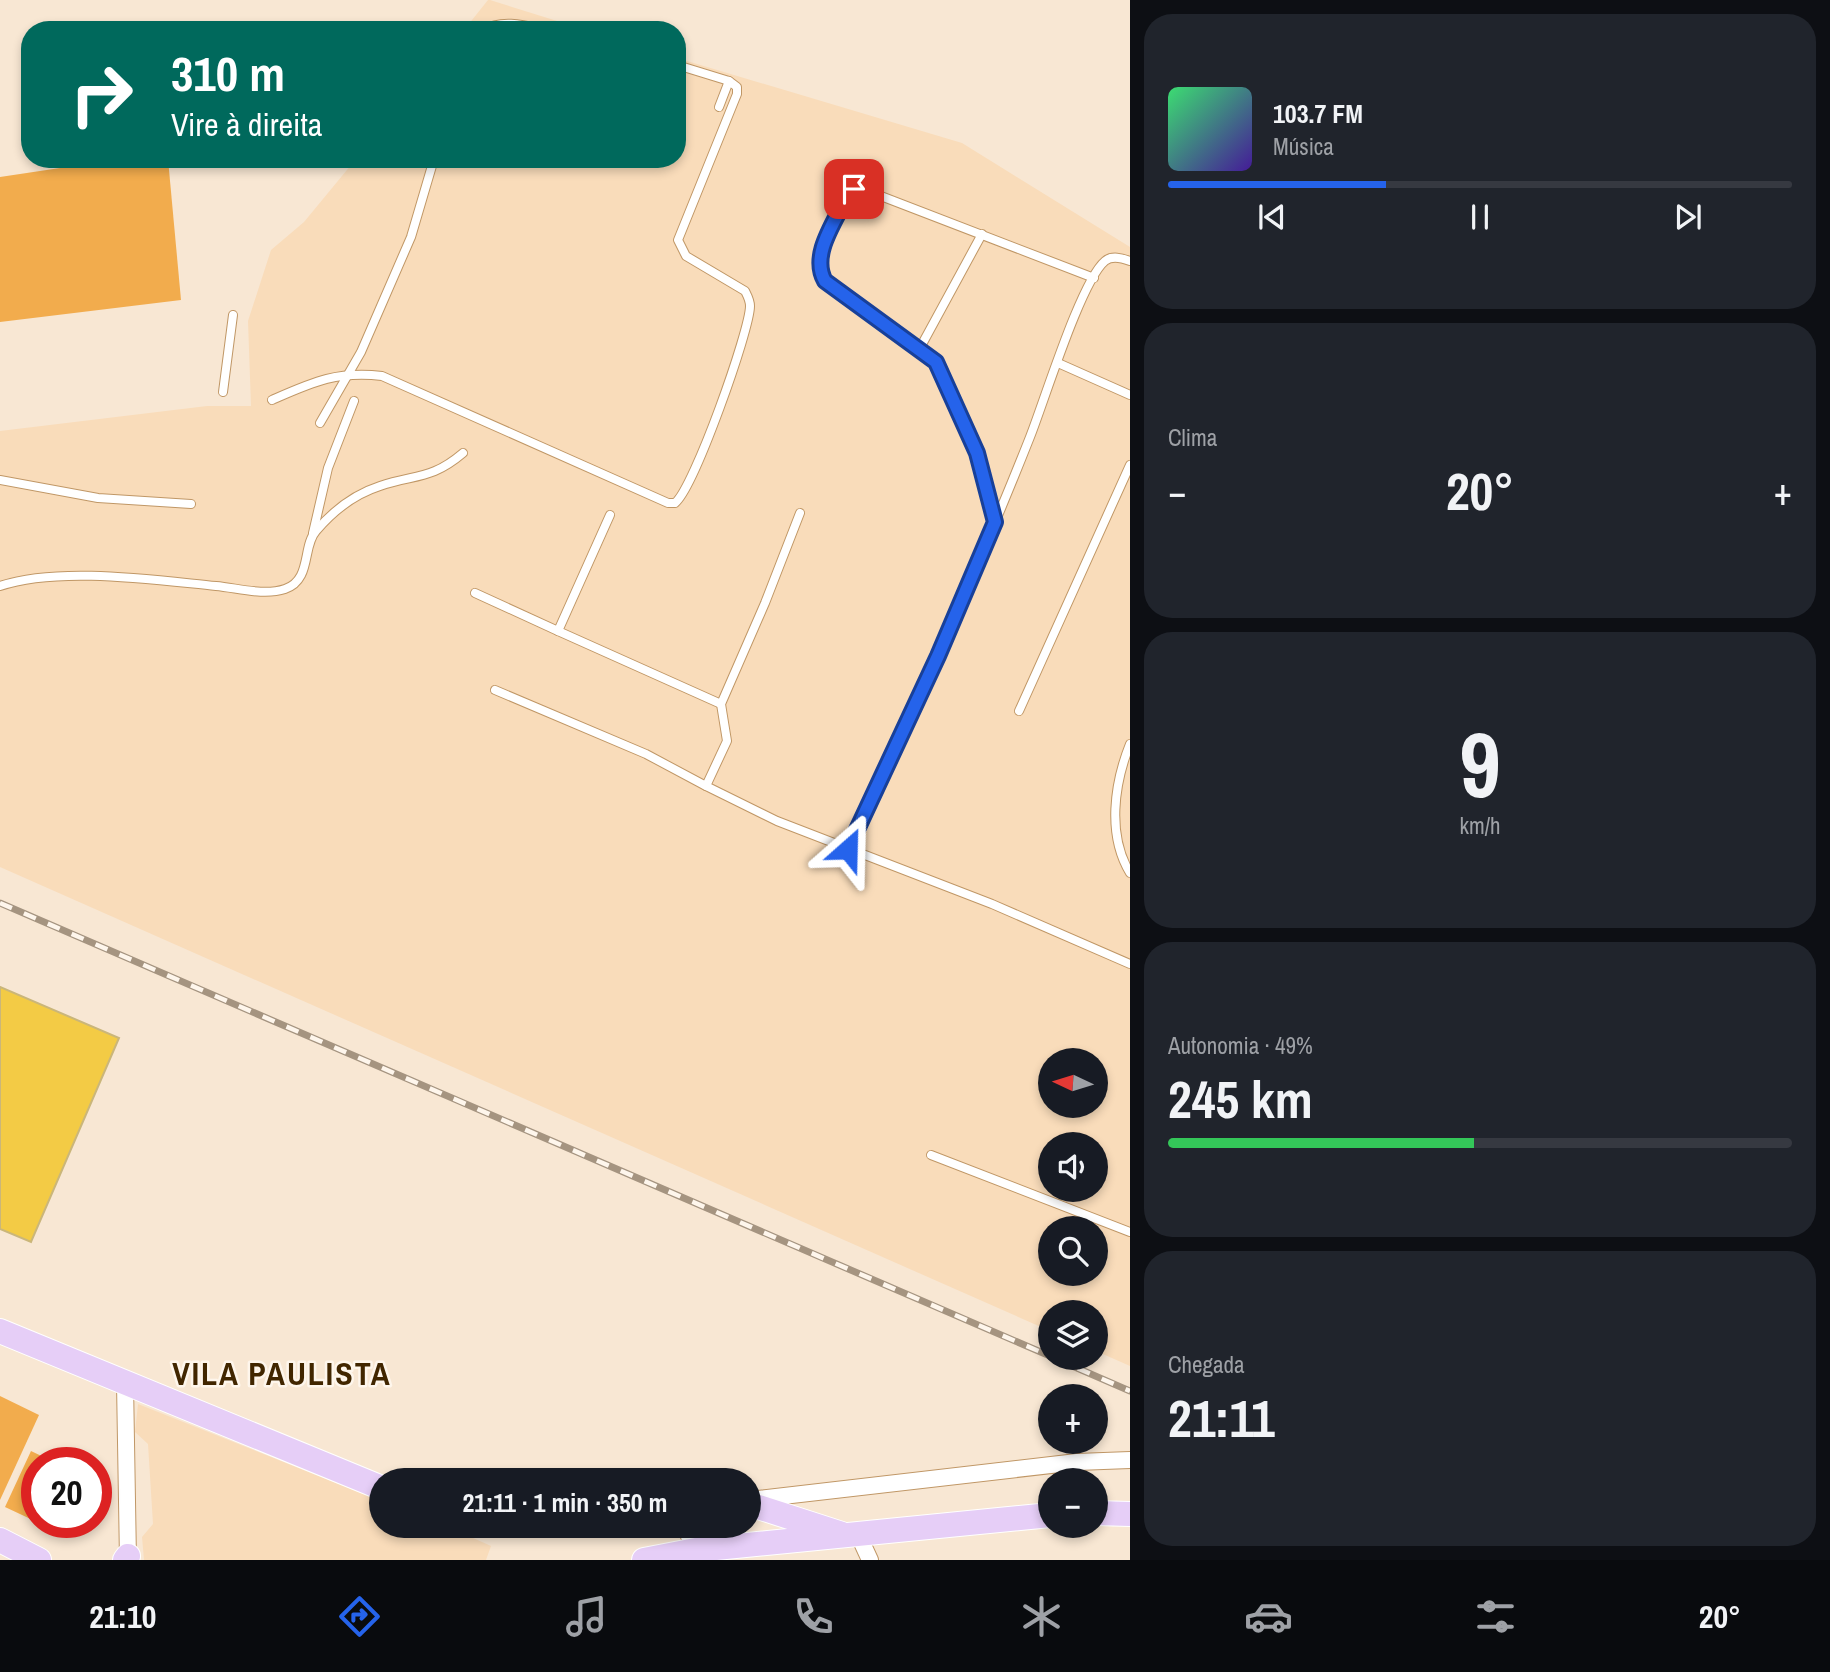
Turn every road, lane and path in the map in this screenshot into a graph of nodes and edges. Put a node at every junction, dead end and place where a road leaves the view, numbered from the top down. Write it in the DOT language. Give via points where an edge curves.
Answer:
graph roads {
  1 [pos="686,68"];
  2 [pos="729,81"];
  3 [pos="719,107"];
  4 [pos="431,168"];
  5 [pos="982,234"];
  6 [pos="1130,261"];
  7 [pos="1094,278"];
  8 [pos="233,315"];
  9 [pos="920,348"];
  10 [pos="1058,363"];
  11 [pos="351,372"];
  12 [pos="223,392"];
  13 [pos="1130,395"];
  14 [pos="272,400"];
  15 [pos="354,401"];
  16 [pos="320,423"];
  17 [pos="463,453"];
  18 [pos="1130,465"];
  19 [pos="0,480"];
  20 [pos="191,504"];
  21 [pos="800,513"];
  22 [pos="610,515"];
  23 [pos="995,522"];
  24 [pos="313,533"];
  25 [pos="0,586"];
  26 [pos="475,593"];
  27 [pos="558,632"];
  28 [pos="495,690"];
  29 [pos="721,704"];
  30 [pos="1019,711"];
  31 [pos="1130,744"];
  32 [pos="706,786"];
  33 [pos="848,849"];
  34 [pos="1130,873"];
  35 [pos="1130,964"];
  36 [pos="931,1155"];
  37 [pos="1130,1232"];
  38 [pos="0,1331"];
  39 [pos="125,1383"];
  40 [pos="1130,1460"];
  41 [pos="369,1483"];
  42 [pos="761,1500"];
  43 [pos="761,1506"];
  44 [pos="1108,1513"];
  45 [pos="1130,1514"];
  46 [pos="1038,1516"];
  47 [pos="852,1535"];
  48 [pos="690,1538"];
  49 [pos="741,1538"];
  50 [pos="0,1540"];
  51 [pos="733,1548"];
  52 [pos="699,1555"];
  53 [pos="127,1559"];
  54 [pos="39,1560"];
  55 [pos="644,1560"];
  56 [pos="870,1560"];
  1 -- 2 [label="lane"];
  2 -- 3 [label="lane"];
  2 -- 11 [label="lane" via="737,87 737,94 678,240 686,256 745,290 750,308 719,413 676,502 668,503 473,419 399,381"];
  4 -- 11 [label="lane" via="411,237"];
  5 -- 7 [label="lane"];
  5 -- 9 [label="lane"];
  5 -- 9 [label="lane" via="871,190 854,189 847,196 818,257 819,270 825,281"];
  6 -- 7 [label="lane" via="1115,257 1105,261"];
  7 -- 10 [label="lane"];
  8 -- 12 [label="lane"];
  9 -- 23 [label="lane" via="936,362 964,420"];
  10 -- 13 [label="lane"];
  10 -- 23 [label="lane"];
  11 -- 14 [label="lane" via="322,378"];
  11 -- 16 [label="lane"];
  15 -- 24 [label="lane" via="328,468"];
  17 -- 24 [label="lane" via="433,474 361,493"];
  18 -- 30 [label="lane"];
  19 -- 20 [label="lane" via="98,498"];
  21 -- 29 [label="lane"];
  22 -- 27 [label="lane"];
  23 -- 33 [label="lane"];
  24 -- 25 [label="lane" via="307,562 287,589 42,577"];
  26 -- 27 [label="lane"];
  27 -- 29 [label="lane"];
  28 -- 32 [label="lane" via="646,754"];
  29 -- 32 [label="lane" via="727,741"];
  31 -- 34 [label="lane" via="1118,781 1116,834 1121,859"];
  32 -- 33 [label="lane"];
  33 -- 35 [label="lane"];
  36 -- 37 [label="lane"];
  38 -- 39 [label="main road"];
  39 -- 41 [label="main road"];
  39 -- 53 [label="street"];
  40 -- 42 [label="street" via="1051,1464"];
  43 -- 47 [label="main road"];
  44 -- 45 [label="main road"];
  46 -- 47 [label="main road"];
  47 -- 51 [label="main road"];
  47 -- 56 [label="street"];
  48 -- 52 [label="street"];
  49 -- 51 [label="main road"];
  50 -- 54 [label="main road"];
  51 -- 52 [label="main road"];
  52 -- 55 [label="main road"];
}
